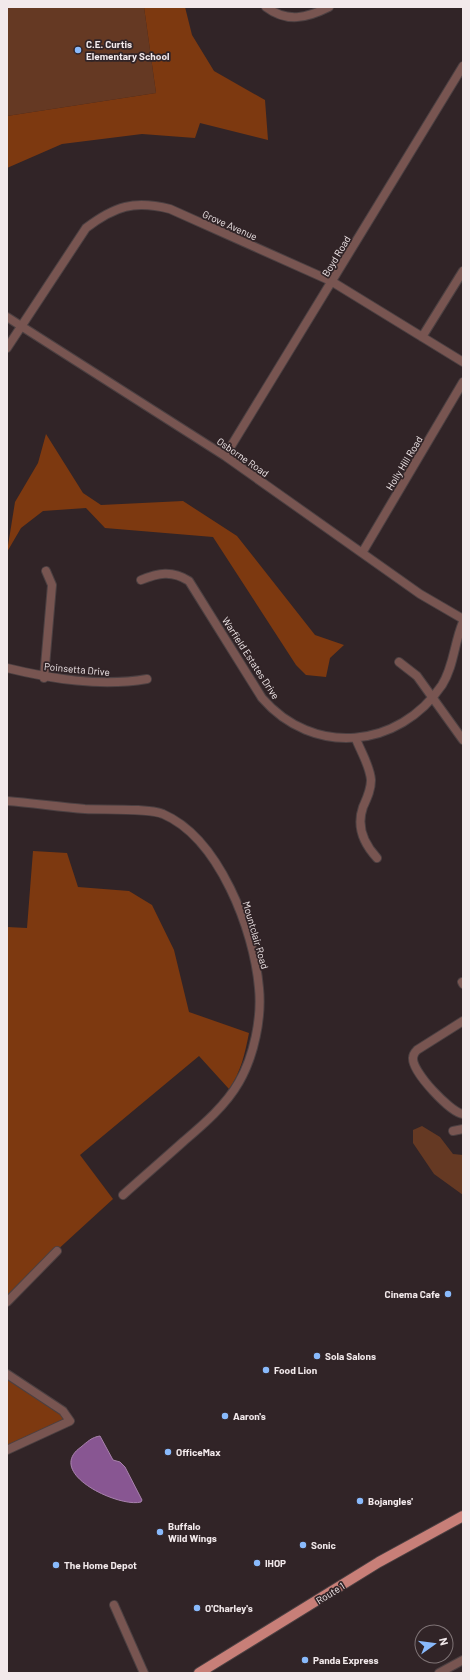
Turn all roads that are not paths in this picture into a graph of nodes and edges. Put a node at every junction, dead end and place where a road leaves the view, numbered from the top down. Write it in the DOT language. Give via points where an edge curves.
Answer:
graph roads {
  1 [pos="266,7"];
  2 [pos="329,7"];
  3 [pos="463,66"];
  4 [pos="463,271"];
  5 [pos="332,281"];
  6 [pos="7,317"];
  7 [pos="21,325"];
  8 [pos="422,337"];
  9 [pos="7,348"];
  10 [pos="463,362"];
  11 [pos="463,382"];
  12 [pos="225,456"];
  13 [pos="362,553"];
  14 [pos="46,571"];
  15 [pos="141,580"];
  16 [pos="463,621"];
  17 [pos="399,662"];
  18 [pos="7,668"];
  19 [pos="44,678"];
  20 [pos="147,679"];
  21 [pos="433,697"];
  22 [pos="356,739"];
  23 [pos="463,740"];
  24 [pos="7,801"];
  25 [pos="377,858"];
  26 [pos="463,1021"];
  27 [pos="463,1114"];
  28 [pos="463,1129"];
  29 [pos="454,1131"];
  30 [pos="123,1195"];
  31 [pos="57,1251"];
  32 [pos="7,1302"];
  33 [pos="7,1374"];
  34 [pos="7,1450"];
  35 [pos="463,1516"];
  36 [pos="114,1605"];
  37 [pos="463,1660"];
  38 [pos="144,1673"];
  39 [pos="199,1673"];
  40 [pos="439,1673"];
  1 -- 2 [label="street" via="290,18 309,16"];
  3 -- 5 [label="street, Boyd Road"];
  4 -- 8 [label="street"];
  5 -- 7 [label="street, Grove Avenue" via="170,209 152,204 123,207 105,214 86,228"];
  5 -- 8 [label="street, Grove Avenue"];
  5 -- 12 [label="street, Boyd Road"];
  6 -- 7 [label="street, Osborne Road"];
  7 -- 9 [label="street, Grove Avenue"];
  7 -- 12 [label="street, Osborne Road"];
  8 -- 10 [label="street, Grove Avenue"];
  11 -- 13 [label="street, Holly Hill Road"];
  12 -- 13 [label="street, Osborne Road"];
  13 -- 16 [label="street, Osborne Road"];
  14 -- 19 [label="street" via="52,585"];
  15 -- 22 [label="street, Warfield Estates Drive" via="161,573 174,574 189,581 262,698 274,712 312,733"];
  16 -- 21 [label="street, Warfield Estates Drive" via="449,671"];
  17 -- 21 [label="street" via="417,676"];
  18 -- 19 [label="street, Poinsetta Drive"];
  19 -- 20 [label="street, Poinsetta Drive" via="124,683"];
  21 -- 22 [label="street, Warfield Estates Drive" via="406,720 389,730"];
  21 -- 23 [label="street"];
  22 -- 25 [label="street" via="371,779 361,816 361,831 369,849"];
  24 -- 30 [label="street, Mountclair Road" via="161,813 181,823 200,841 223,872 251,946 259,988 259,1007 256,1032 240,1081 204,1123"];
  26 -- 27 [label="street" via="417,1050 412,1058 430,1088"];
  28 -- 29 [label="street"];
  31 -- 32 [label="street"];
  33 -- 34 [label="street" via="63,1411 70,1422"];
  35 -- 39 [label="main road, Route 1" via="379,1562"];
  36 -- 38 [label="street"];
  37 -- 40 [label="street"];
}
